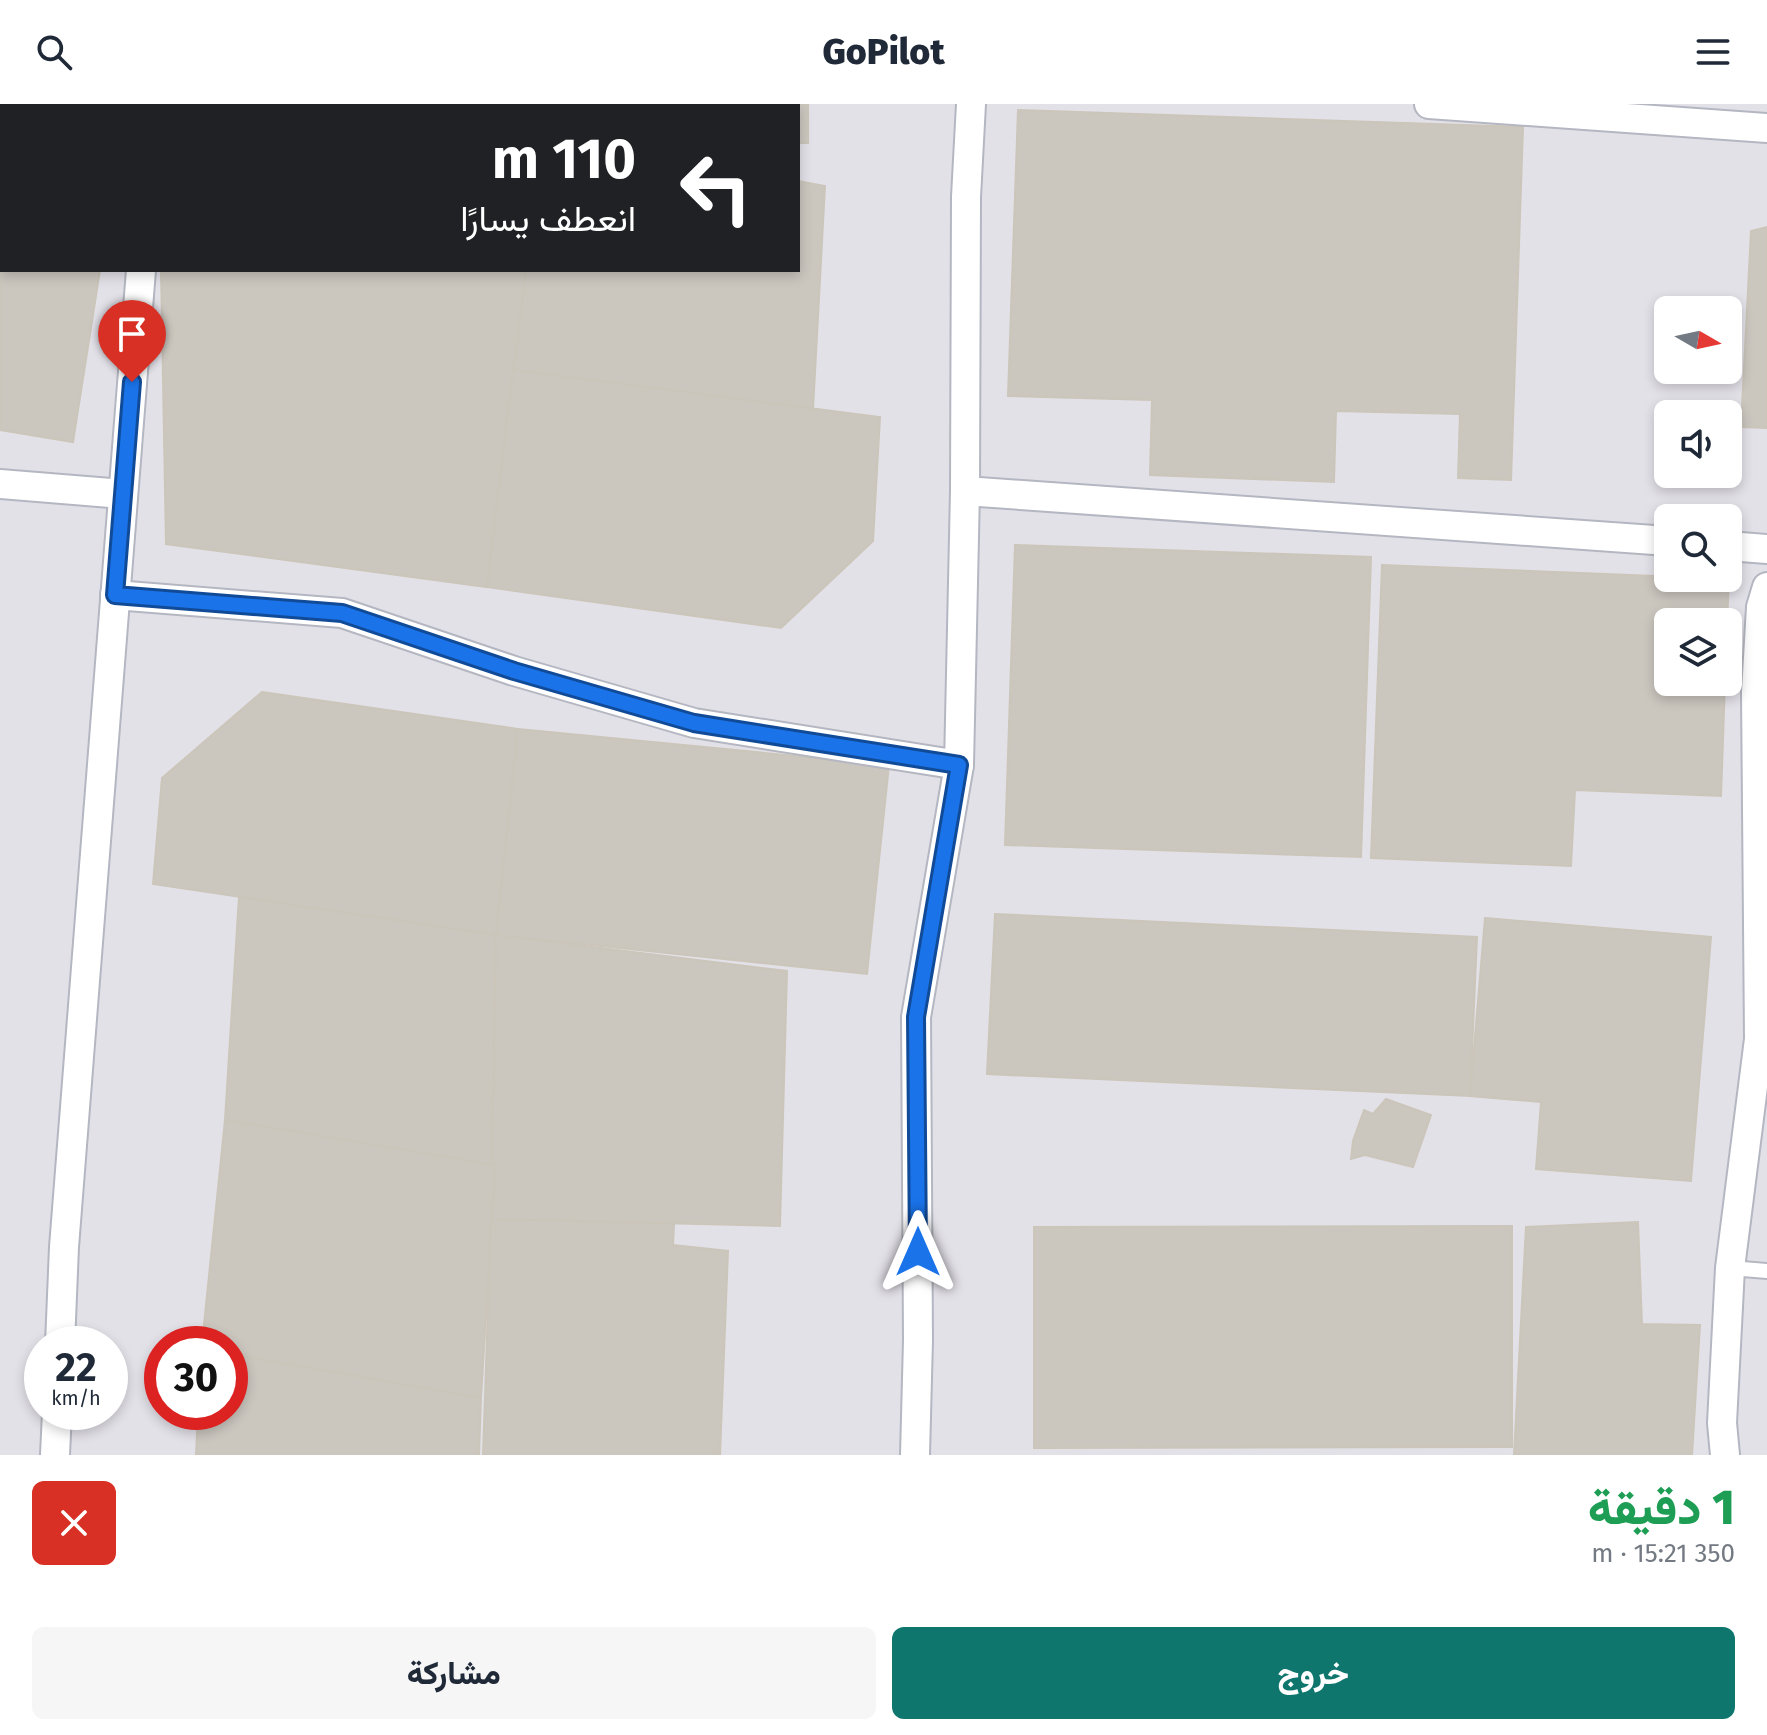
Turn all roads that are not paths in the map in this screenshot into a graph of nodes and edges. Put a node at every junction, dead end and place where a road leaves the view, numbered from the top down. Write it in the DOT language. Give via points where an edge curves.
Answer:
graph roads {
  1 [pos="971,104"];
  2 [pos="1429,104"];
  3 [pos="1436,104"];
  4 [pos="1609,111"];
  5 [pos="1767,128"];
  6 [pos="141,272"];
  7 [pos="0,484"];
  8 [pos="965,491"];
  9 [pos="123,494"];
  10 [pos="1654,540"];
  11 [pos="1742,547"];
  12 [pos="1767,549"];
  13 [pos="1767,587"];
  14 [pos="115,595"];
  15 [pos="959,765"];
  16 [pos="1763,1039"];
  17 [pos="1730,1268"];
  18 [pos="1767,1271"];
  19 [pos="61,1326"];
  20 [pos="56,1430"];
  21 [pos="55,1455"];
  22 [pos="915,1455"];
  23 [pos="1725,1455"];
  1 -- 8 [label="street"];
  2 -- 3 [label="street"];
  3 -- 4 [label="street"];
  4 -- 5 [label="street"];
  6 -- 9 [label="street"];
  7 -- 9 [label="street"];
  8 -- 10 [label="street"];
  8 -- 15 [label="street"];
  9 -- 14 [label="street"];
  11 -- 12 [label="street"];
  13 -- 16 [label="street" via="1756,692"];
  14 -- 15 [label="street" via="342,613 514,671 694,723"];
  14 -- 19 [label="street"];
  15 -- 22 [label="street" via="916,1017"];
  16 -- 17 [label="street"];
  17 -- 18 [label="lane"];
  17 -- 23 [label="street"];
  20 -- 21 [label="street"];
}
